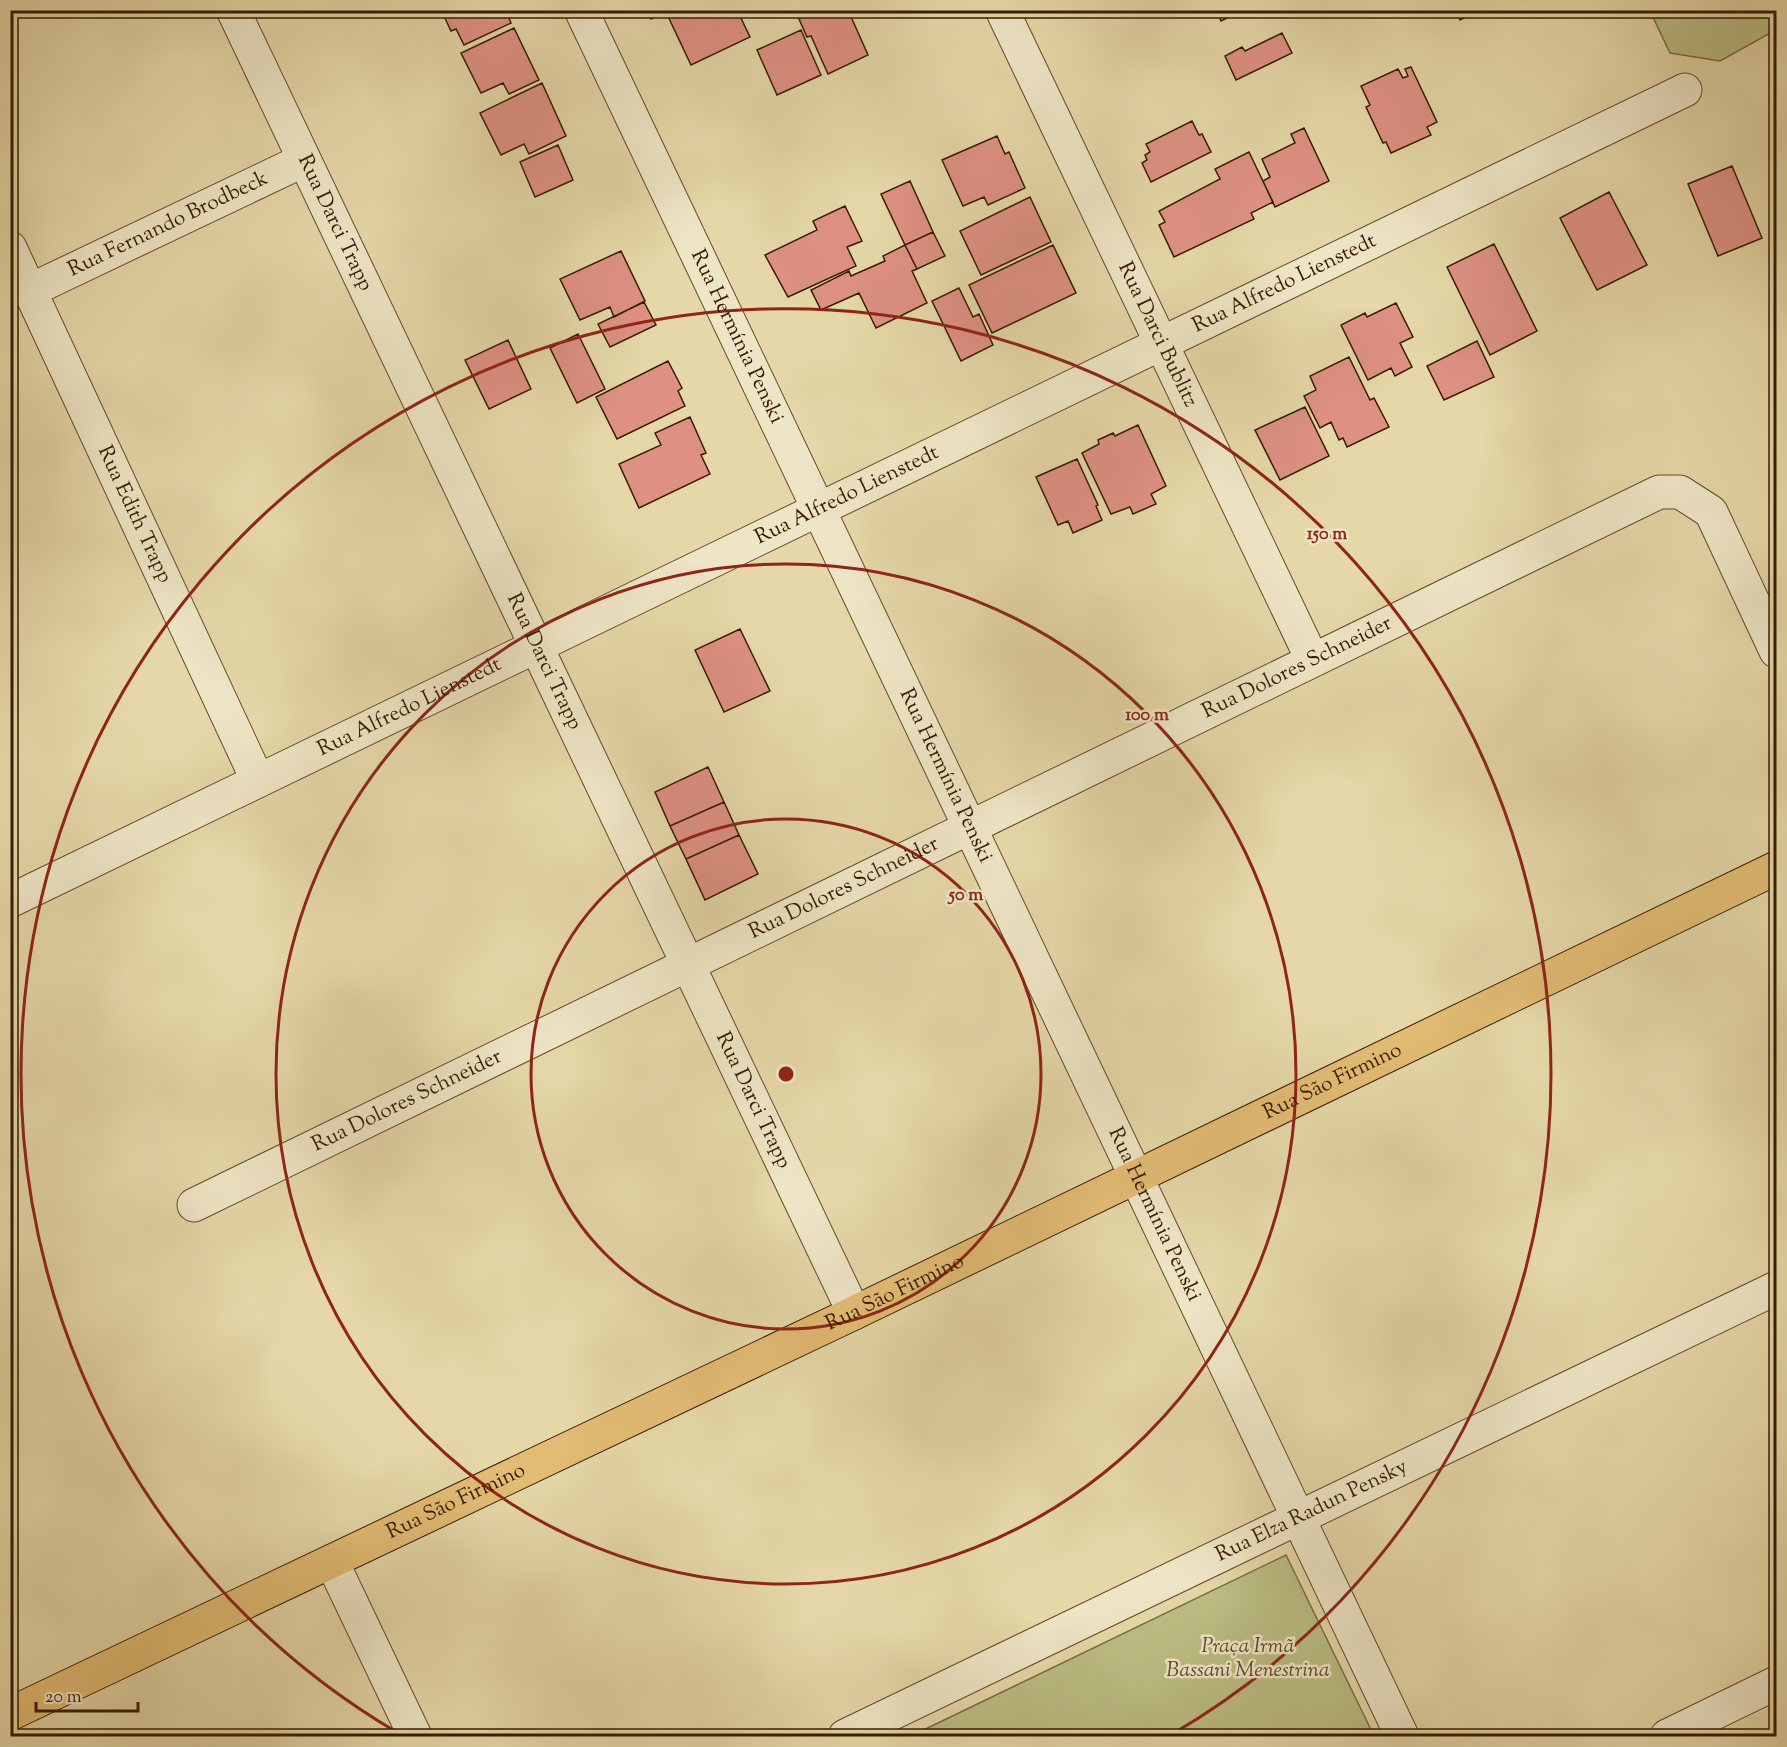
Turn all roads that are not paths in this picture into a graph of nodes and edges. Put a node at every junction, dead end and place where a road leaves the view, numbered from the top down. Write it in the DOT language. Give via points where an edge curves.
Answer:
graph roads {
  1 [pos="233,10"];
  2 [pos="581,10"];
  3 [pos="1002,10"];
  4 [pos="1685,90"];
  5 [pos="304,160"];
  6 [pos="10,248"];
  7 [pos="31,290"];
  8 [pos="1161,344"];
  9 [pos="819,509"];
  10 [pos="536,646"];
  11 [pos="1776,651"];
  12 [pos="1312,660"];
  13 [pos="258,781"];
  14 [pos="970,826"];
  15 [pos="1776,868"];
  16 [pos="10,901"];
  17 [pos="687,964"];
  18 [pos="1138,1176"];
  19 [pos="194,1205"];
  20 [pos="1776,1288"];
  21 [pos="854,1313"];
  22 [pos="1299,1518"];
  23 [pos="332,1562"];
  24 [pos="1776,1683"];
  25 [pos="10,1714"];
  26 [pos="415,1737"];
  27 [pos="845,1737"];
  28 [pos="1402,1737"];
  29 [pos="1667,1737"];
  1 -- 5 [label="street, Rua Darci Trapp"];
  2 -- 9 [label="street, Rua Hermínia Penski"];
  3 -- 8 [label="street, Rua Darci Bublitz"];
  4 -- 8 [label="street, Rua Alfredo Lienstedt"];
  5 -- 7 [label="street, Rua Fernando Brodbeck"];
  5 -- 10 [label="street, Rua Darci Trapp"];
  6 -- 7 [label="street, Rua Edith Trapp"];
  7 -- 13 [label="street, Rua Edith Trapp"];
  8 -- 9 [label="street, Rua Alfredo Lienstedt"];
  8 -- 12 [label="street, Rua Darci Bublitz"];
  9 -- 10 [label="street, Rua Alfredo Lienstedt"];
  9 -- 14 [label="street, Rua Hermínia Penski"];
  10 -- 13 [label="street, Rua Alfredo Lienstedt"];
  10 -- 17 [label="street, Rua Darci Trapp"];
  11 -- 12 [label="street, Rua Dolores Schneider" via="1711,512 1680,492 1659,492"];
  12 -- 14 [label="street, Rua Dolores Schneider"];
  13 -- 16 [label="street, Rua Alfredo Lienstedt"];
  14 -- 17 [label="street, Rua Dolores Schneider"];
  14 -- 18 [label="street, Rua Hermínia Penski"];
  15 -- 18 [label="main road, Rua São Firmino"];
  17 -- 19 [label="street, Rua Dolores Schneider"];
  17 -- 21 [label="street, Rua Darci Trapp"];
  18 -- 21 [label="main road, Rua São Firmino"];
  18 -- 22 [label="street, Rua Hermínia Penski"];
  20 -- 22 [label="street, Rua Elza Radun Pensky"];
  21 -- 23 [label="main road, Rua São Firmino"];
  22 -- 27 [label="street, Rua Elza Radun Pensky"];
  22 -- 28 [label="street, Rua Hermínia Penski"];
  23 -- 25 [label="main road, Rua São Firmino"];
  23 -- 26 [label="street"];
  24 -- 29 [label="street"];
}
